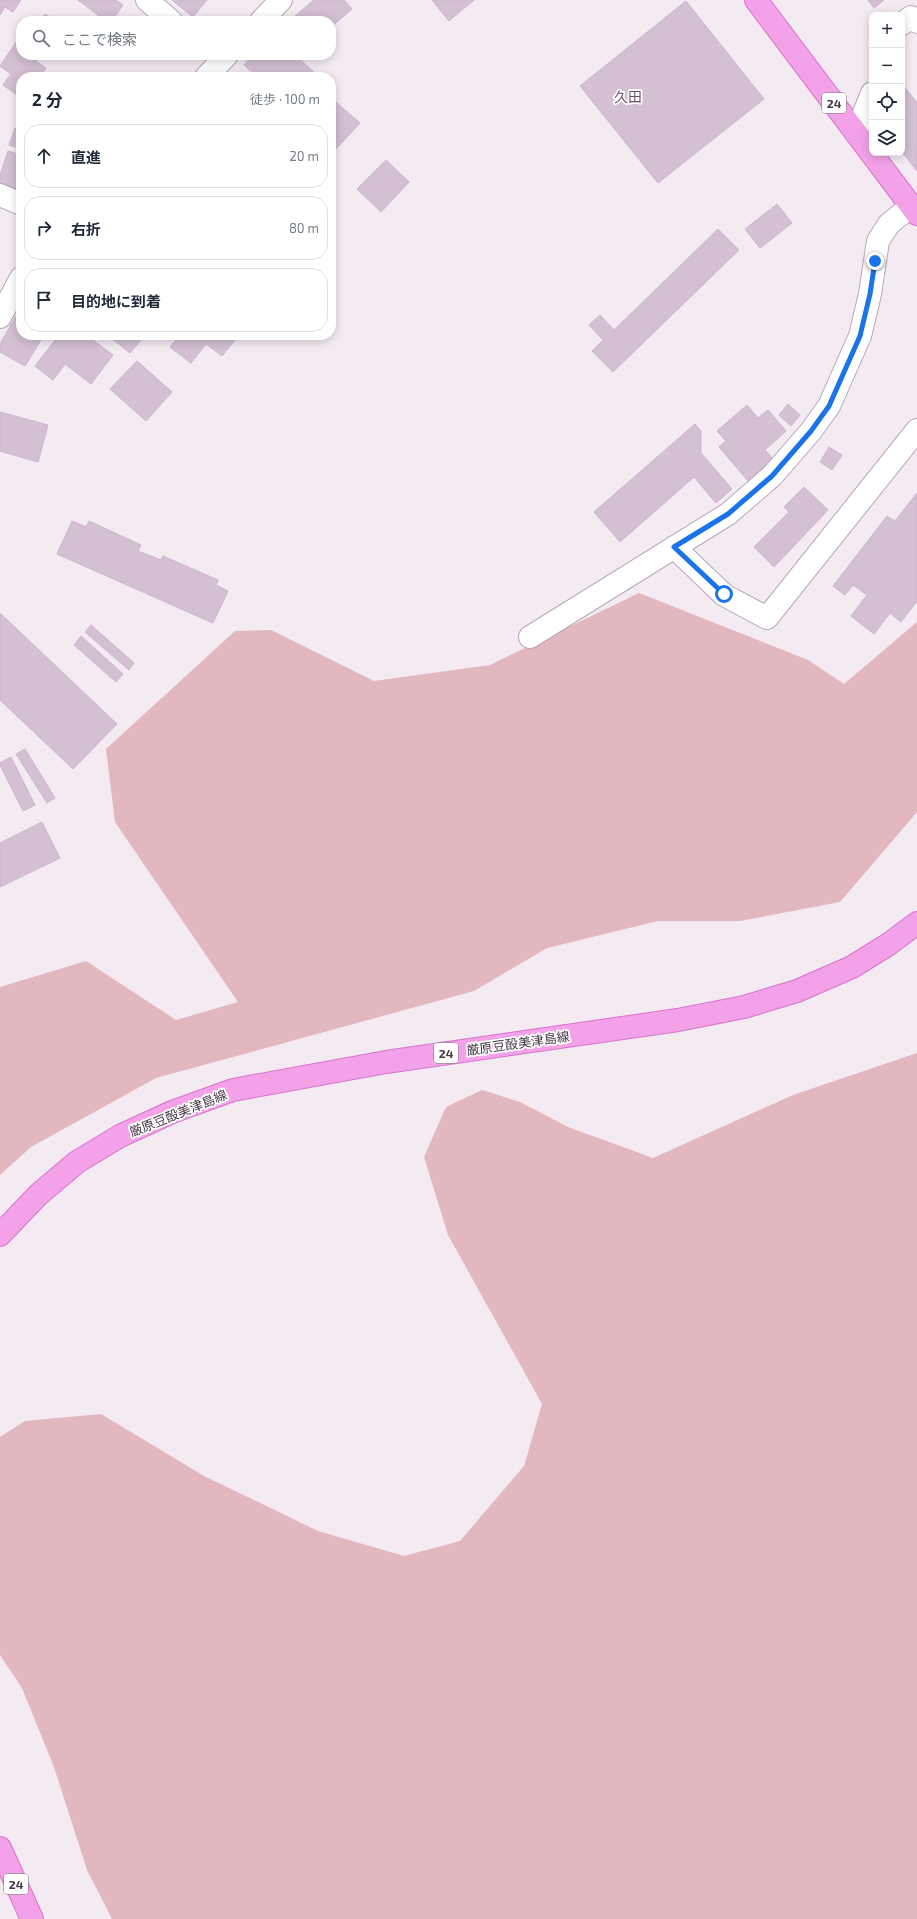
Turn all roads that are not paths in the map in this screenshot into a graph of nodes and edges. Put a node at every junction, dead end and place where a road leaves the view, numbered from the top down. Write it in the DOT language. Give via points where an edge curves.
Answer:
graph roads {
  1 [pos="147,0"];
  2 [pos="281,0"];
  3 [pos="756,0"];
  4 [pos="165,16"];
  5 [pos="266,16"];
  6 [pos="905,22"];
  7 [pos="917,22"];
  8 [pos="869,100"];
  9 [pos="856,133"];
  10 [pos="0,195"];
  11 [pos="16,202"];
  12 [pos="914,210"];
  13 [pos="16,287"];
  14 [pos="0,317"];
  15 [pos="917,430"];
  16 [pos="674,547"];
  17 [pos="530,637"];
  18 [pos="917,923"];
  19 [pos="0,1235"];
  20 [pos="0,1848"];
  21 [pos="32,1919"];
  1 -- 4 [label="street"];
  2 -- 5 [label="street"];
  3 -- 9 [label="main road, 24"];
  6 -- 7 [label="street" via="911,17"];
  8 -- 9 [label="street"];
  9 -- 12 [label="main road, 24"];
  10 -- 11 [label="street"];
  12 -- 16 [label="street" via="889,224 878,241 870,294 860,336 829,406 772,476 728,514"];
  13 -- 14 [label="street"];
  15 -- 16 [label="street" via="767,618 724,594"];
  16 -- 17 [label="street"];
  18 -- 19 [label="main road, 厳原豆酘美津島線 / 24" via="852,967 797,991 744,1007 678,1020 386,1062 233,1090 172,1112 120,1136 77,1162 38,1195"];
  20 -- 21 [label="main road, 24"];
}
